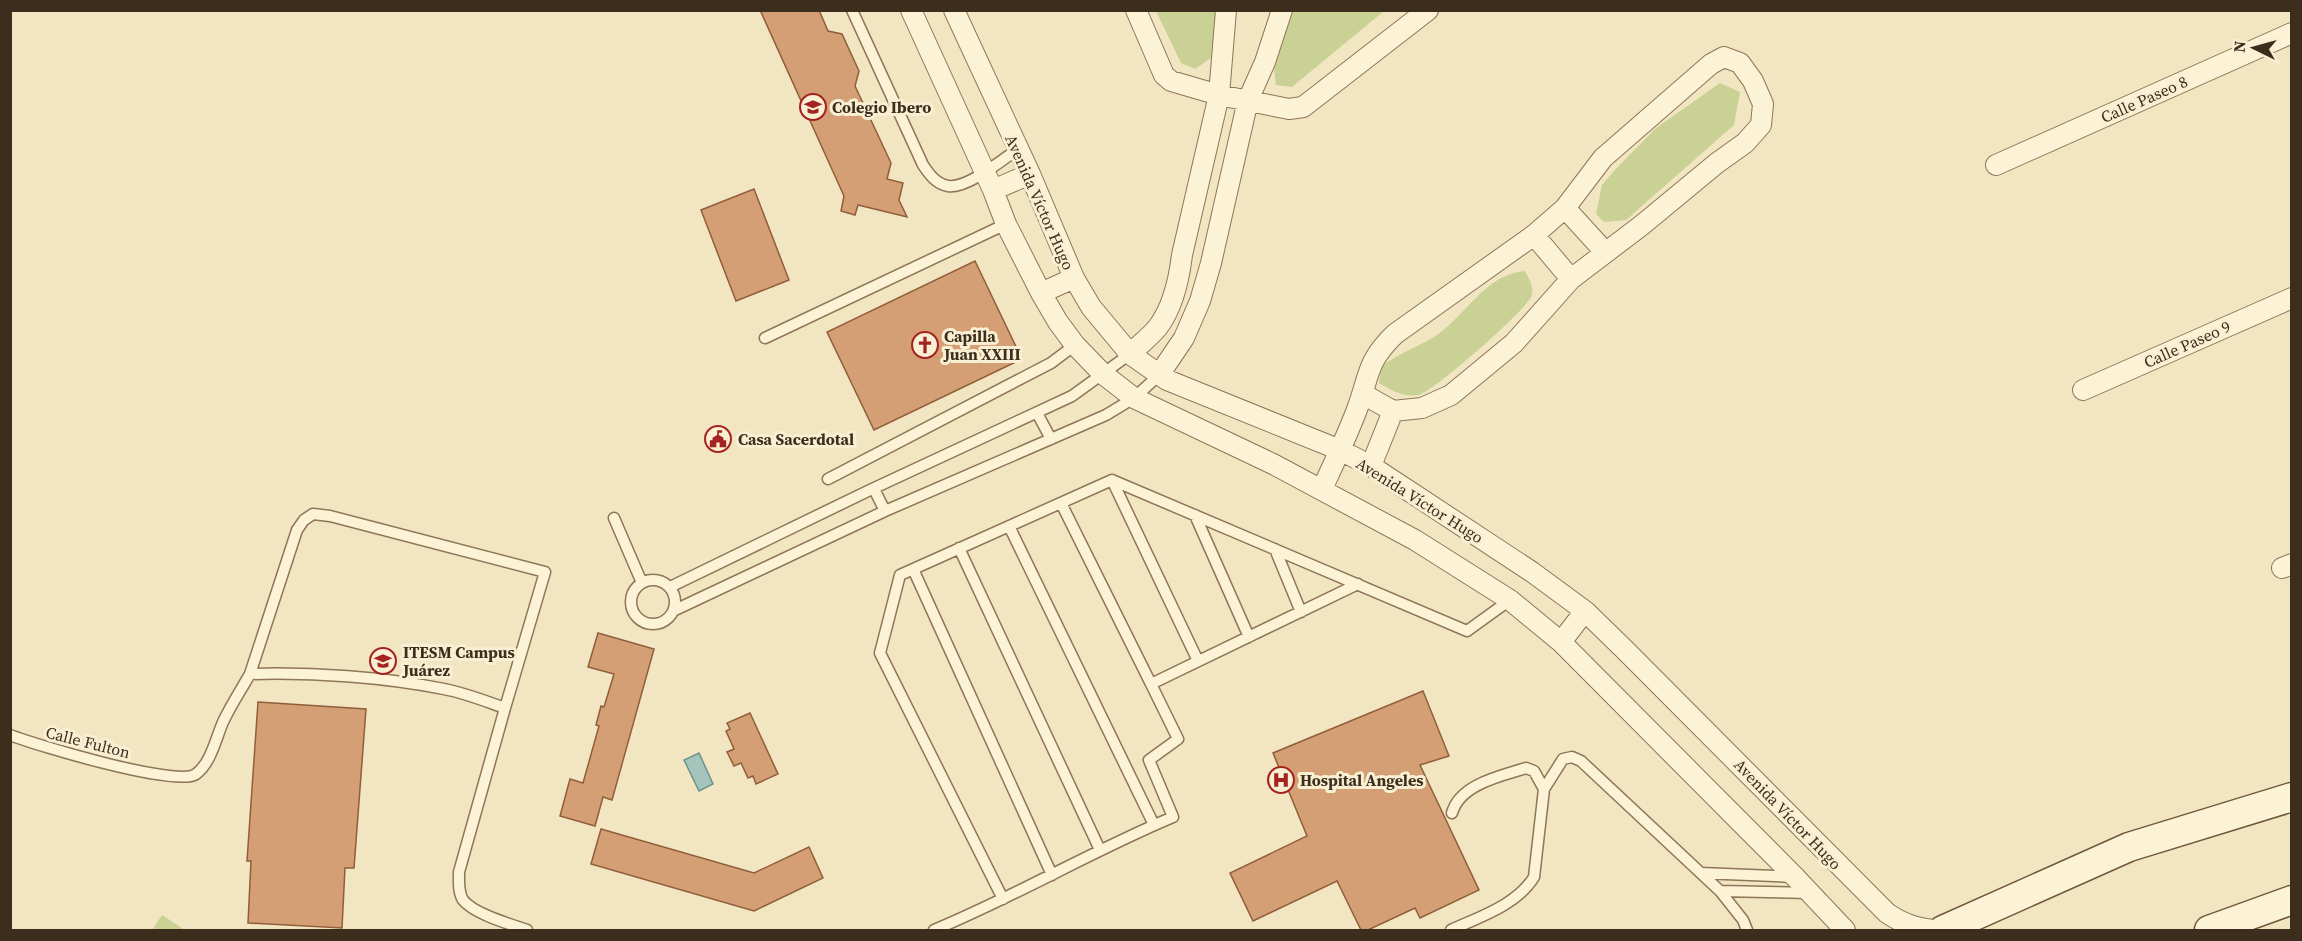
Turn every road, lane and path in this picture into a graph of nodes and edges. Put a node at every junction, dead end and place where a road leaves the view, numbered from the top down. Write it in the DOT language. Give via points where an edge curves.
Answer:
graph roads {
  1 [pos="852,10"];
  2 [pos="911,10"];
  3 [pos="954,10"];
  4 [pos="1136,10"];
  5 [pos="1226,10"];
  6 [pos="1281,10"];
  7 [pos="1428,10"];
  8 [pos="2292,33"];
  9 [pos="1219,95"];
  10 [pos="1248,100"];
  11 [pos="1018,149"];
  12 [pos="1996,165"];
  13 [pos="984,172"];
  14 [pos="1030,174"];
  15 [pos="993,190"];
  16 [pos="1565,208"];
  17 [pos="1006,224"];
  18 [pos="1534,235"];
  19 [pos="1605,252"];
  20 [pos="1182,255"];
  21 [pos="1211,263"];
  22 [pos="1074,278"];
  23 [pos="1571,279"];
  24 [pos="1041,293"];
  25 [pos="2292,298"];
  26 [pos="765,338"];
  27 [pos="1075,345"];
  28 [pos="1130,354"];
  29 [pos="1103,374"];
  30 [pos="1159,375"];
  31 [pos="2083,390"];
  32 [pos="1363,394"];
  33 [pos="1134,398"];
  34 [pos="1393,411"];
  35 [pos="1037,413"];
  36 [pos="1052,439"];
  37 [pos="1340,450"];
  38 [pos="1371,466"];
  39 [pos="828,479"];
  40 [pos="1112,480"];
  41 [pos="874,489"];
  42 [pos="1322,489"];
  43 [pos="1060,503"];
  44 [pos="885,511"];
  45 [pos="1195,515"];
  46 [pos="614,518"];
  47 [pos="1009,526"];
  48 [pos="960,548"];
  49 [pos="1275,549"];
  50 [pos="913,568"];
  51 [pos="642,583"];
  52 [pos="1358,584"];
  53 [pos="670,587"];
  54 [pos="1510,600"];
  55 [pos="675,609"];
  56 [pos="1585,611"];
  57 [pos="1300,612"];
  58 [pos="1249,637"];
  59 [pos="1561,642"];
  60 [pos="1198,662"];
  61 [pos="250,674"];
  62 [pos="1151,684"];
  63 [pos="505,708"];
  64 [pos="10,735"];
  65 [pos="1544,789"];
  66 [pos="2292,797"];
  67 [pos="1452,813"];
  68 [pos="1154,825"];
  69 [pos="1100,850"];
  70 [pos="1701,873"];
  71 [pos="1052,875"];
  72 [pos="1795,878"];
  73 [pos="1720,891"];
  74 [pos="1810,893"];
  75 [pos="1003,899"];
  76 [pos="2292,900"];
  77 [pos="527,930"];
  78 [pos="934,930"];
  79 [pos="1450,930"];
  80 [pos="1747,930"];
  81 [pos="1845,930"];
  82 [pos="1934,930"];
  83 [pos="1943,930"];
  84 [pos="2209,930"];
  1 -- 13 [label="lane" via="931,177 949,186"];
  2 -- 13 [label="street"];
  3 -- 11 [label="street, Avenida Víctor Hugo"];
  4 -- 9 [label="street" via="1164,75 1171,81"];
  5 -- 9 [label="street"];
  6 -- 10 [label="street"];
  7 -- 10 [label="street" via="1303,107 1289,109"];
  8 -- 12 [label="street, Calle Paseo 8"];
  9 -- 10 [label="street"];
  9 -- 20 [label="street"];
  10 -- 21 [label="street"];
  11 -- 13 [label="lane"];
  11 -- 14 [label="street, Avenida Víctor Hugo"];
  13 -- 15 [label="street"];
  14 -- 15 [label="street"];
  14 -- 22 [label="street, Avenida Víctor Hugo"];
  15 -- 17 [label="street"];
  16 -- 18 [label="street"];
  16 -- 19 [label="street"];
  16 -- 19 [label="street" via="1603,158 1712,64 1724,57 1740,63 1763,104 1756,133"];
  17 -- 24 [label="street"];
  17 -- 26 [label="lane"];
  18 -- 23 [label="street"];
  18 -- 32 [label="street" via="1395,334 1370,364"];
  19 -- 23 [label="street"];
  20 -- 21 [label="street"];
  20 -- 28 [label="street" via="1178,282 1167,311 1158,328"];
  21 -- 30 [label="street" via="1184,338"];
  22 -- 24 [label="street"];
  22 -- 28 [label="street, Avenida Víctor Hugo" via="1091,307"];
  23 -- 34 [label="street" via="1514,343 1451,395 1422,408"];
  24 -- 27 [label="street"];
  25 -- 31 [label="street, Calle Paseo 9"];
  27 -- 29 [label="street"];
  27 -- 39 [label="lane" via="1051,363"];
  28 -- 29 [label="lane"];
  28 -- 30 [label="street, Avenida Víctor Hugo"];
  29 -- 33 [label="street"];
  29 -- 35 [label="lane" via="1072,396"];
  30 -- 33 [label="lane"];
  30 -- 37 [label="street, Avenida Víctor Hugo"];
  32 -- 34 [label="street"];
  32 -- 37 [label="street"];
  33 -- 36 [label="lane"];
  33 -- 42 [label="street"];
  34 -- 38 [label="street"];
  35 -- 36 [label="lane"];
  35 -- 41 [label="lane"];
  36 -- 44 [label="lane"];
  37 -- 38 [label="street, Avenida Víctor Hugo"];
  37 -- 42 [label="street"];
  38 -- 56 [label="street, Avenida Víctor Hugo"];
  40 -- 43 [label="lane"];
  40 -- 45 [label="lane"];
  40 -- 60 [label="lane"];
  41 -- 44 [label="lane"];
  41 -- 53 [label="lane"];
  42 -- 54 [label="street" via="1415,540"];
  43 -- 47 [label="lane"];
  43 -- 62 [label="lane"];
  44 -- 55 [label="lane"];
  45 -- 49 [label="lane"];
  45 -- 58 [label="lane"];
  46 -- 51 [label="lane"];
  47 -- 48 [label="lane"];
  47 -- 68 [label="lane"];
  48 -- 50 [label="lane"];
  48 -- 69 [label="lane"];
  49 -- 52 [label="lane"];
  49 -- 57 [label="lane"];
  50 -- 71 [label="lane"];
  50 -- 75 [label="lane" via="900,575 880,653"];
  51 -- 53 [label="lane" via="657,580"];
  51 -- 55 [label="lane" via="631,602 642,622 665,621"];
  52 -- 54 [label="lane" via="1467,631"];
  52 -- 57 [label="lane"];
  53 -- 55 [label="lane"];
  54 -- 59 [label="street"];
  56 -- 59 [label="street"];
  56 -- 82 [label="street, Avenida Víctor Hugo" via="1867,894 1900,922"];
  57 -- 58 [label="lane"];
  58 -- 60 [label="lane"];
  59 -- 72 [label="street"];
  60 -- 62 [label="lane"];
  61 -- 63 [label="lane" via="343,676 436,688"];
  61 -- 63 [label="lane" via="297,530 314,514 330,516 545,572"];
  61 -- 64 [label="lane, Calle Fulton" via="207,761 191,777 160,775"];
  62 -- 68 [label="lane" via="1178,739 1149,760 1173,818"];
  63 -- 77 [label="lane" via="459,872 459,887 464,900 476,910"];
  65 -- 67 [label="lane" via="1534,771 1526,768 1470,789"];
  65 -- 70 [label="lane" via="1563,759 1581,761"];
  65 -- 79 [label="lane" via="1534,878 1517,897"];
  66 -- 83 [label="main road" via="2129,847"];
  68 -- 69 [label="lane"];
  69 -- 71 [label="lane"];
  70 -- 72 [label="lane"];
  70 -- 73 [label="lane"];
  71 -- 75 [label="lane"];
  72 -- 74 [label="street"];
  73 -- 74 [label="lane"];
  73 -- 80 [label="lane"];
  74 -- 81 [label="street"];
  75 -- 78 [label="lane"];
  76 -- 84 [label="main road"];
}
